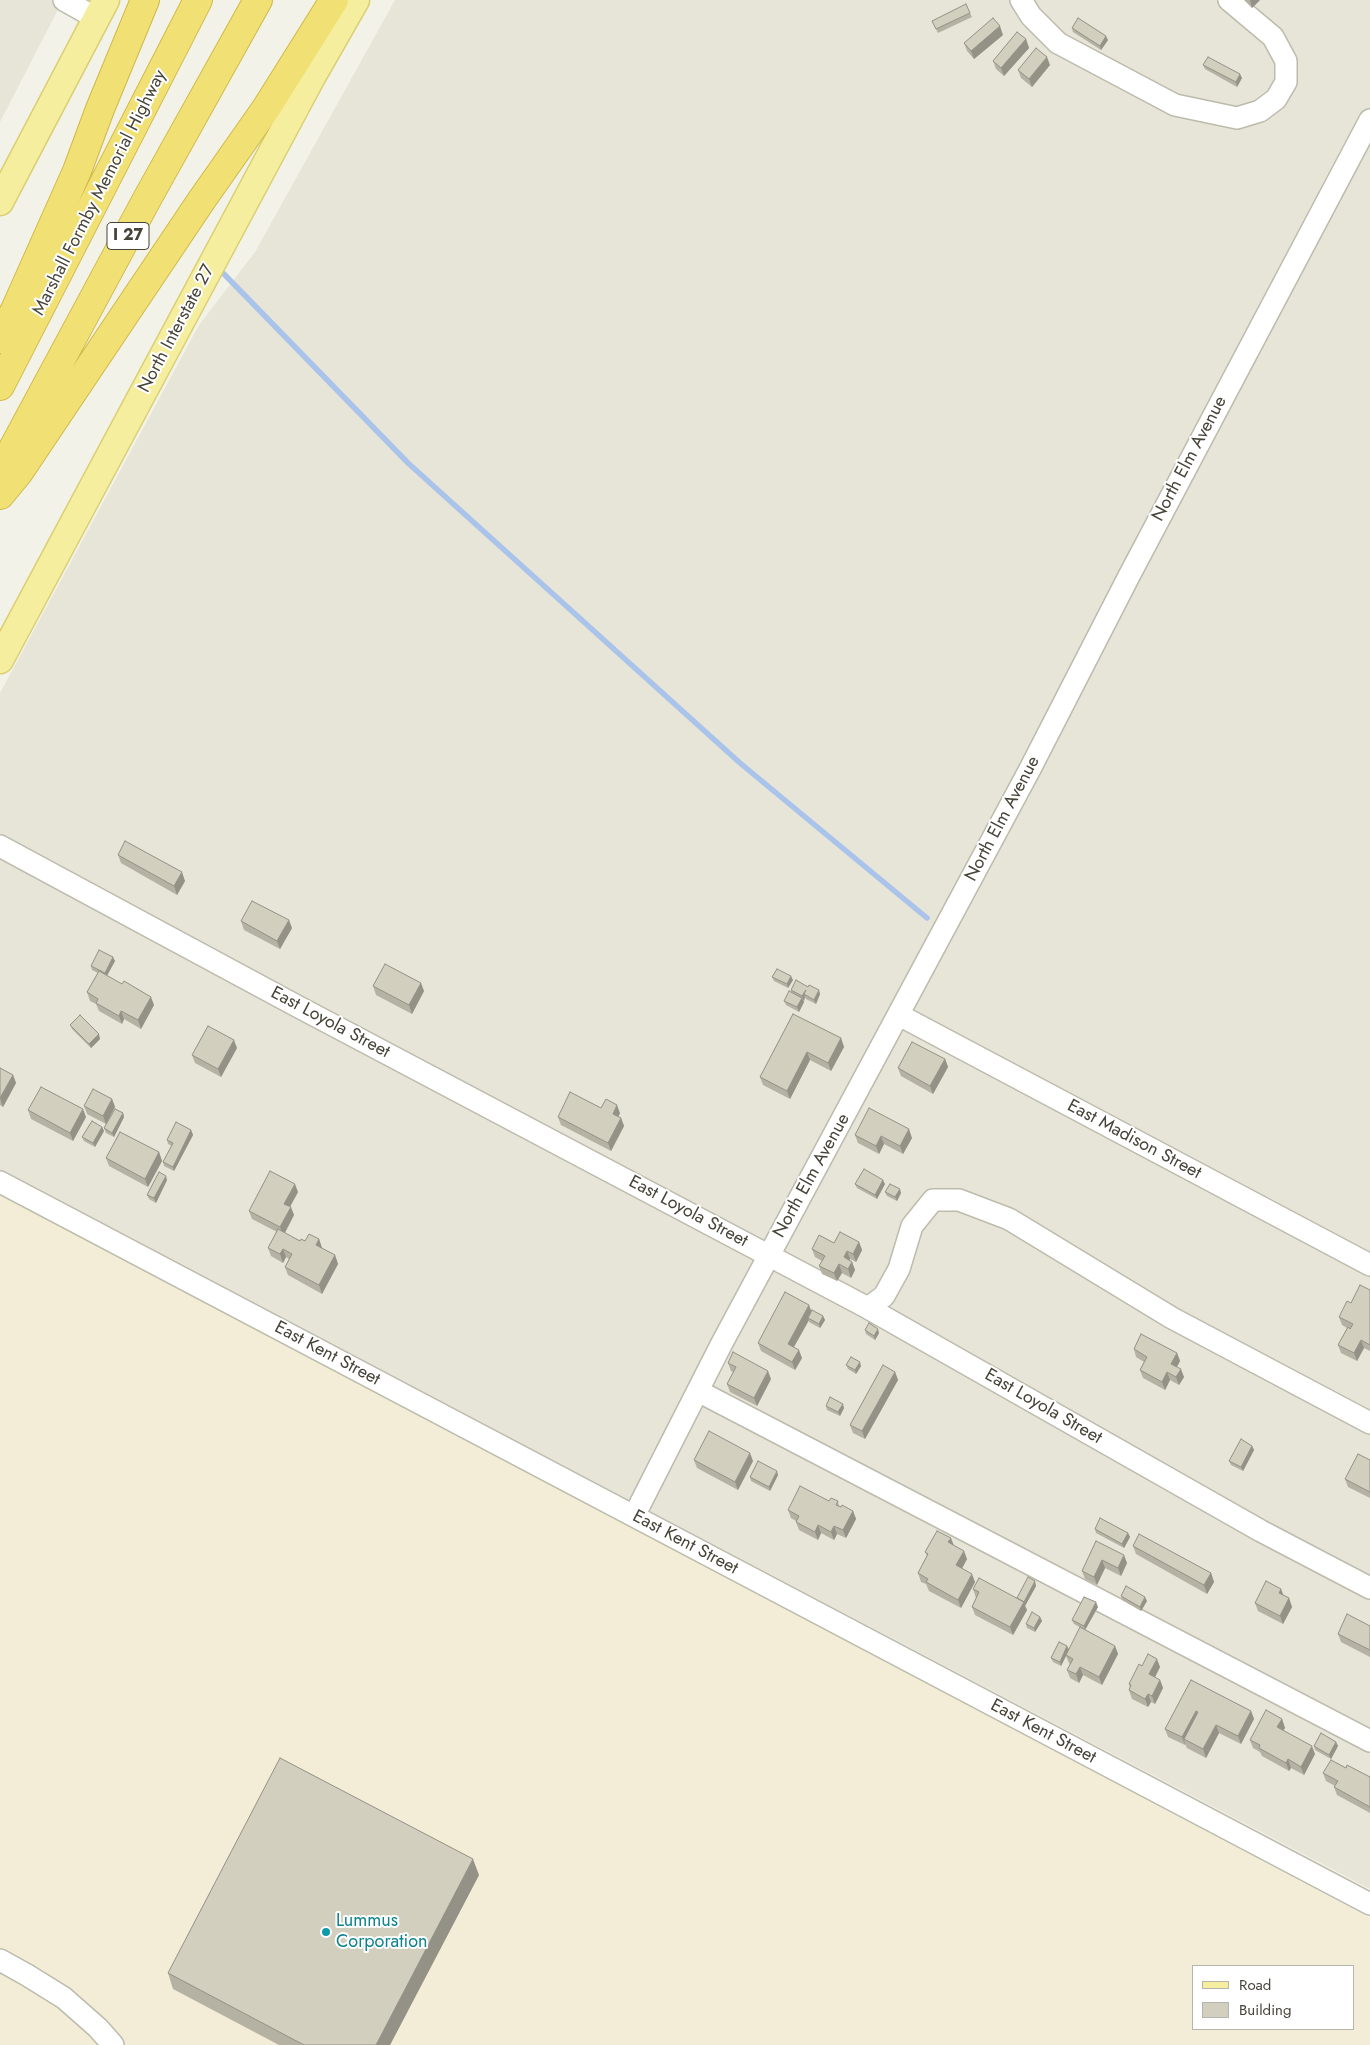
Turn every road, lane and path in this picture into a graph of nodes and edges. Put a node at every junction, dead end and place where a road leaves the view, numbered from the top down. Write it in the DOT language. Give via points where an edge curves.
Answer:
graph roads {
  1 [pos="64,0"];
  2 [pos="145,0"];
  3 [pos="198,0"];
  4 [pos="258,0"];
  5 [pos="334,0"];
  6 [pos="356,0"];
  7 [pos="1021,0"];
  8 [pos="1229,0"];
  9 [pos="101,9"];
  10 [pos="1370,120"];
  11 [pos="0,202"];
  12 [pos="0,339"];
  13 [pos="0,386"];
  14 [pos="0,473"];
  15 [pos="0,495"];
  16 [pos="0,660"];
  17 [pos="0,846"];
  18 [pos="899,1015"];
  19 [pos="0,1182"];
  20 [pos="769,1255"];
  21 [pos="1370,1265"];
  22 [pos="868,1308"];
  23 [pos="698,1390"];
  24 [pos="1370,1423"];
  25 [pos="634,1516"];
  26 [pos="1370,1588"];
  27 [pos="1370,1741"];
  28 [pos="1370,1904"];
  29 [pos="0,1960"];
  30 [pos="113,2045"];
  1 -- 9 [label="street"];
  2 -- 12 [label="highway" via="77,171"];
  3 -- 13 [label="highway, Marshall Formby Memorial Highway / I 27"];
  4 -- 14 [label="highway, I 27"];
  5 -- 15 [label="highway" via="267,108 19,472"];
  6 -- 16 [label="main road, North Interstate 27"];
  7 -- 8 [label="street" via="1031,16 1058,43 1175,105 1237,118 1260,112 1276,99 1286,82 1286,61 1273,37"];
  9 -- 11 [label="main road"];
  10 -- 18 [label="street, North Elm Avenue"];
  17 -- 20 [label="street, East Loyola Street"];
  18 -- 20 [label="street, North Elm Avenue"];
  18 -- 21 [label="street, East Madison Street"];
  19 -- 25 [label="street, East Kent Street"];
  20 -- 22 [label="street, East Loyola Street"];
  20 -- 23 [label="street, North Elm Avenue"];
  22 -- 24 [label="street" via="884,1296 899,1269 912,1226 933,1200 958,1200 1009,1219 1172,1318"];
  22 -- 26 [label="street, East Loyola Street" via="1261,1531"];
  23 -- 25 [label="street, North Elm Avenue"];
  23 -- 27 [label="street"];
  25 -- 28 [label="street, East Kent Street"];
  29 -- 30 [label="street" via="64,1998"];
}
